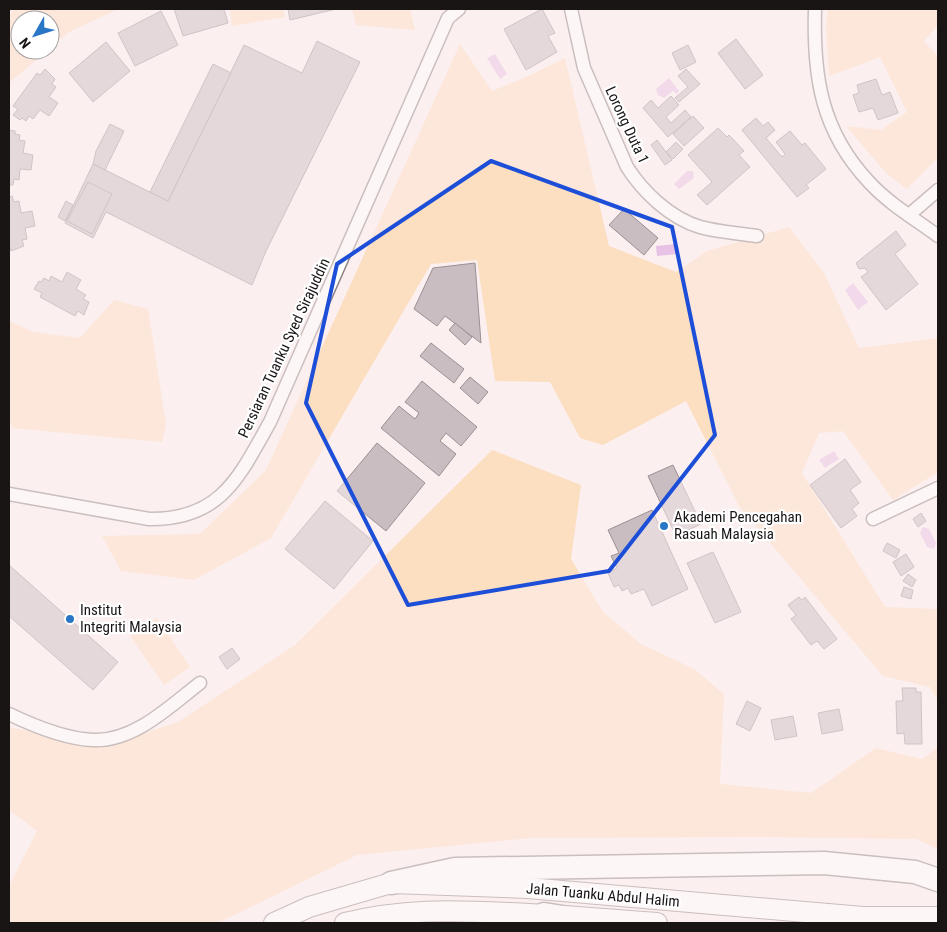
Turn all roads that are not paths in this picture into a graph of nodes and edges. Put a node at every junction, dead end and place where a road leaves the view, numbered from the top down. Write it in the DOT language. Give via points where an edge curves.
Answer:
graph roads {
  1 [pos="459,9"];
  2 [pos="571,9"];
  3 [pos="815,9"];
  4 [pos="938,190"];
  5 [pos="909,215"];
  6 [pos="757,236"];
  7 [pos="938,236"];
  8 [pos="938,488"];
  9 [pos="9,494"];
  10 [pos="873,518"];
  11 [pos="200,683"];
  12 [pos="9,714"];
  13 [pos="938,880"];
  14 [pos="391,883"];
  15 [pos="544,914"];
  16 [pos="938,917"];
  17 [pos="274,923"];
  18 [pos="344,923"];
  19 [pos="600,923"];
  20 [pos="658,923"];
  1 -- 9 [label="street, Persiaran Tuanku Syed Sirajuddin" via="448,18 270,422 228,490 202,509 164,519"];
  2 -- 6 [label="street, Lorong Duta 1" via="584,68 636,181 647,194 699,226"];
  3 -- 5 [label="street" via="815,53 823,107 830,126 869,182"];
  4 -- 5 [label="street"];
  5 -- 7 [label="street"];
  8 -- 10 [label="street"];
  11 -- 12 [label="street" via="153,720 119,736 94,740 68,736"];
  13 -- 14 [label="highway" via="915,872 824,863 454,869"];
  14 -- 16 [label="main road, Jalan Tuanku Abdul Halim" via="528,888 863,916"];
  14 -- 17 [label="main road, Jalan Tuanku Abdul Halim" via="309,907"];
  15 -- 18 [label="main road, Jalan Tuanku Abdul Halim" via="409,911"];
  15 -- 19 [label="highway"];
  15 -- 20 [label="main road, Jalan Tuanku Abdul Halim"];
}
